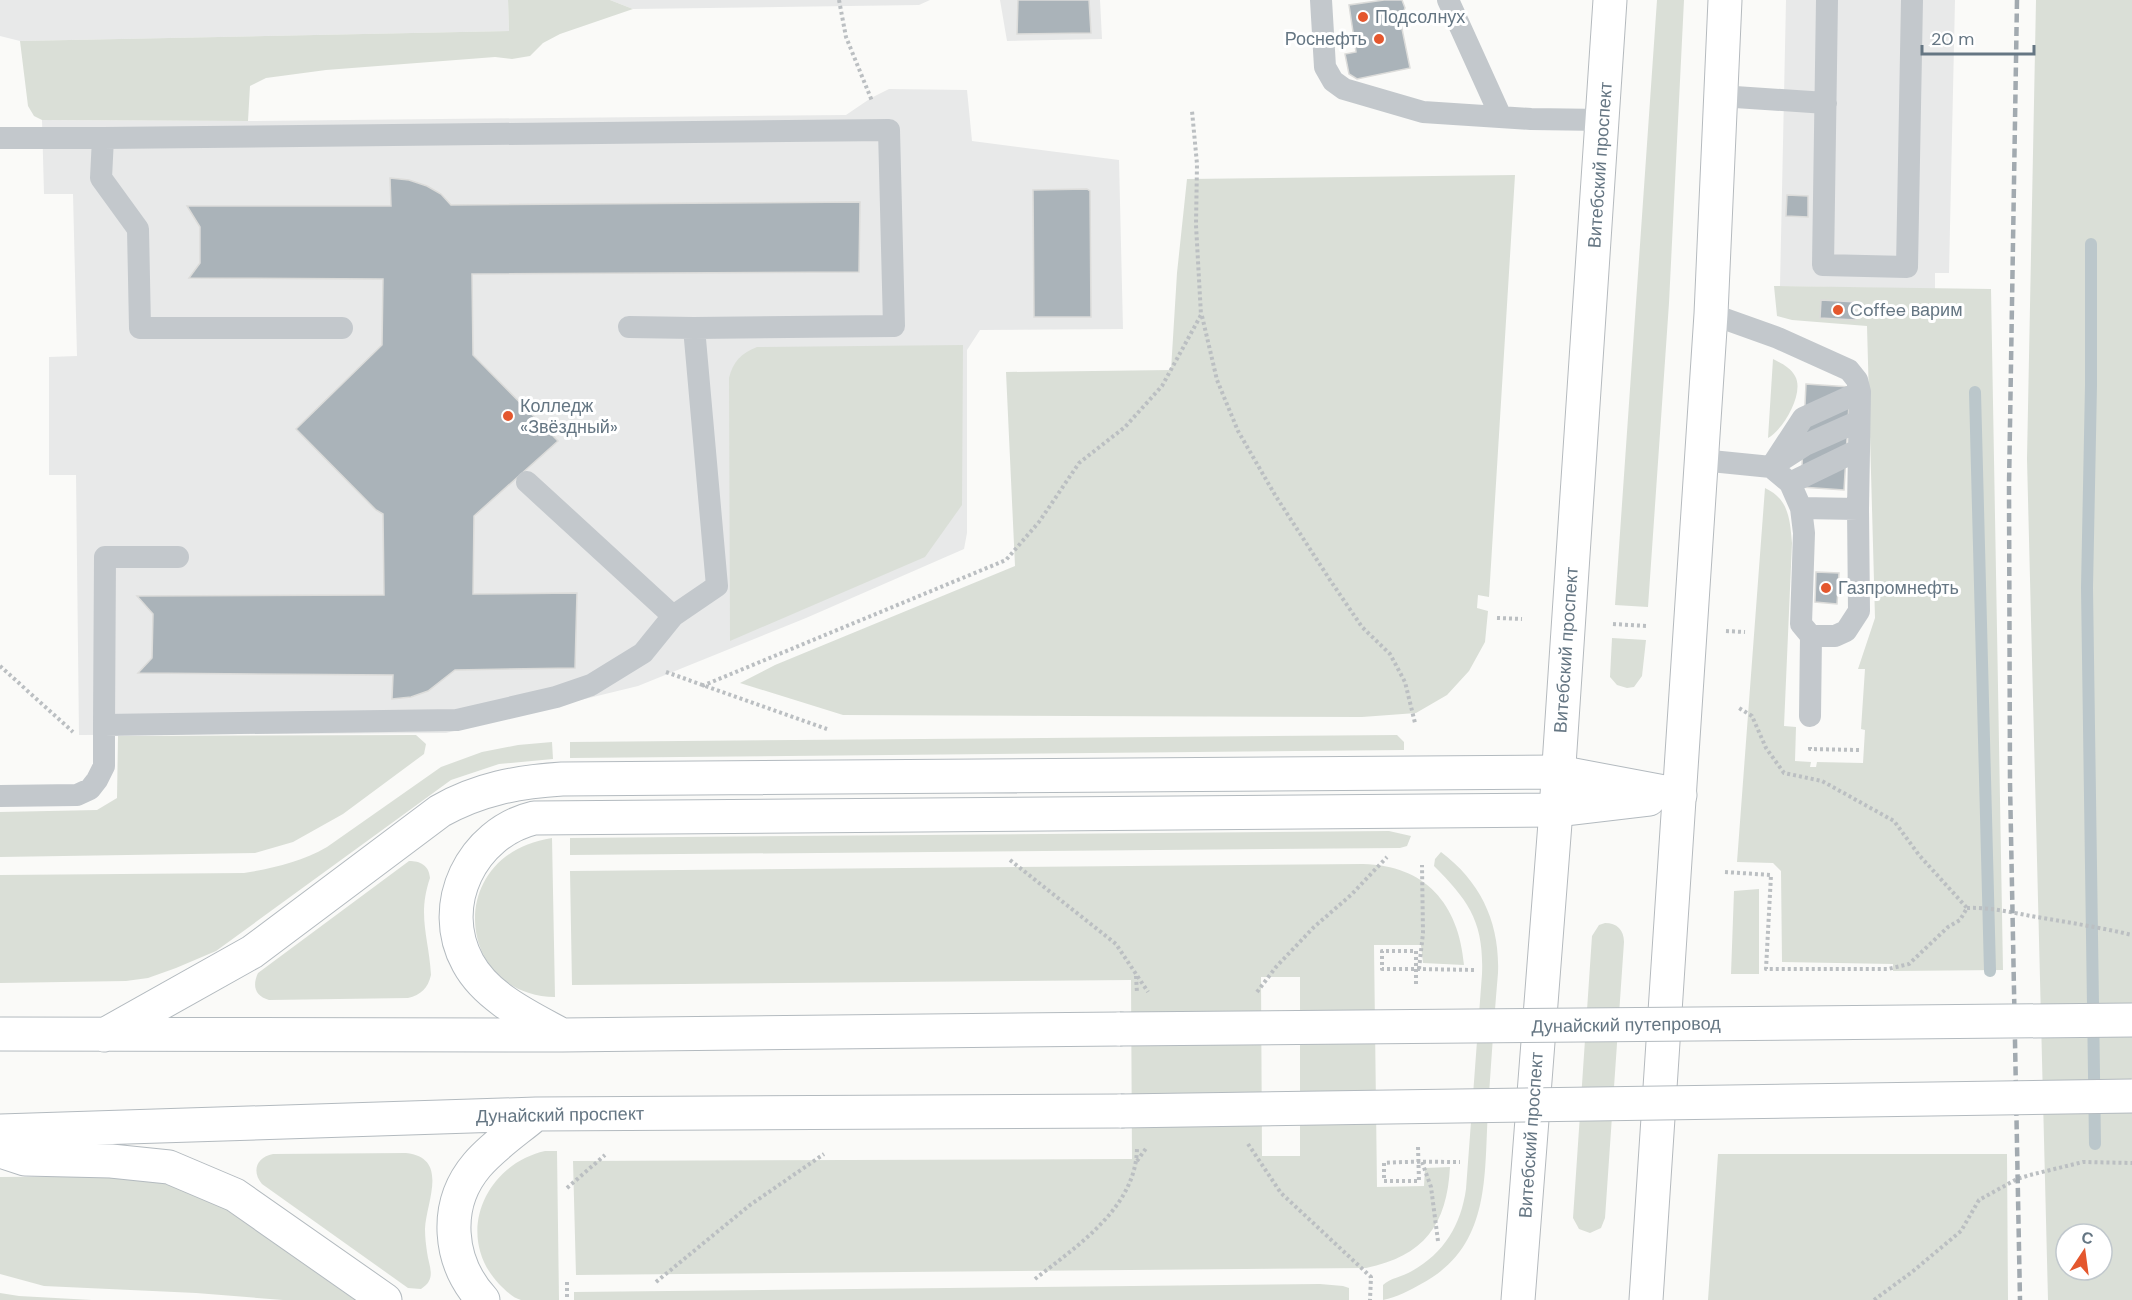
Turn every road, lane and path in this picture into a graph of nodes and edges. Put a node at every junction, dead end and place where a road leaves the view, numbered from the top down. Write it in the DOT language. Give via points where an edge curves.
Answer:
graph roads {
  1 [pos="839,0"];
  2 [pos="1321,0"];
  3 [pos="1448,0"];
  4 [pos="1611,0"];
  5 [pos="1725,0"];
  6 [pos="1827,0"];
  7 [pos="1912,0"];
  8 [pos="1720,96"];
  9 [pos="1826,102"];
  10 [pos="1192,111"];
  11 [pos="1501,117"];
  12 [pos="1603,120"];
  13 [pos="888,130"];
  14 [pos="0,138"];
  15 [pos="103,138"];
  16 [pos="1711,314"];
  17 [pos="1201,315"];
  18 [pos="629,327"];
  19 [pos="342,328"];
  20 [pos="694,328"];
  21 [pos="1860,392"];
  22 [pos="1859,421"];
  23 [pos="1858,450"];
  24 [pos="1701,460"];
  25 [pos="1771,467"];
  26 [pos="527,482"];
  27 [pos="1790,483"];
  28 [pos="1801,508"];
  29 [pos="1858,509"];
  30 [pos="178,557"];
  31 [pos="673,616"];
  32 [pos="1497,618"];
  33 [pos="1522,619"];
  34 [pos="1613,624"];
  35 [pos="1647,626"];
  36 [pos="1722,631"];
  37 [pos="1745,632"];
  38 [pos="1811,636"];
  39 [pos="643,652"];
  40 [pos="702,686"];
  41 [pos="1739,708"];
  42 [pos="1810,716"];
  43 [pos="1415,723"];
  44 [pos="104,725"];
  45 [pos="827,729"];
  46 [pos="1558,772"];
  47 [pos="1680,795"];
  48 [pos="0,796"];
  49 [pos="1556,810"];
  50 [pos="1422,865"];
  51 [pos="1725,872"];
  52 [pos="1966,908"];
  53 [pos="2132,935"];
  54 [pos="1419,969"];
  55 [pos="1475,970"];
  56 [pos="1416,984"];
  57 [pos="2132,1020"];
  58 [pos="0,1034"];
  59 [pos="104,1035"];
  60 [pos="562,1035"];
  61 [pos="2132,1096"];
  62 [pos="536,1114"];
  63 [pos="0,1131"];
  64 [pos="1418,1147"];
  65 [pos="0,1151"];
  66 [pos="824,1154"];
  67 [pos="605,1155"];
  68 [pos="1422,1162"];
  69 [pos="1461,1162"];
  70 [pos="2132,1163"];
  71 [pos="567,1188"];
  72 [pos="1438,1241"];
  73 [pos="1371,1277"];
  74 [pos="567,1282"];
  75 [pos="656,1282"];
  76 [pos="385,1300"];
  77 [pos="483,1300"];
  78 [pos="567,1300"];
  79 [pos="1370,1300"];
  80 [pos="1518,1300"];
  81 [pos="1646,1300"];
  82 [pos="1874,1300"];
  1 -- 13 [label="path" via="846,36"];
  2 -- 11 [label="lane" via="1325,67 1333,81 1344,89 1423,112"];
  3 -- 11 [label="lane"];
  4 -- 12 [label="main road, Витебский проспект"];
  5 -- 8 [label="main road"];
  6 -- 9 [label="lane"];
  7 -- 9 [label="lane" via="1907,267 1823,266"];
  8 -- 9 [label="lane"];
  8 -- 16 [label="main road"];
  10 -- 17 [label="path"];
  11 -- 12 [label="lane"];
  12 -- 46 [label="main road, Витебский проспект"];
  13 -- 15 [label="lane"];
  13 -- 20 [label="lane" via="894,326"];
  14 -- 15 [label="lane"];
  15 -- 19 [label="lane" via="101,178 138,229 140,328"];
  16 -- 21 [label="lane" via="1849,370"];
  16 -- 24 [label="main road"];
  17 -- 40 [label="path" via="1162,386 1125,427 1079,463 1039,522 1006,560"];
  17 -- 43 [label="path" via="1217,380 1238,431 1362,627 1390,654 1405,682"];
  18 -- 20 [label="lane"];
  20 -- 31 [label="lane" via="717,586"];
  21 -- 22 [label="lane"];
  21 -- 25 [label="lane" via="1803,418"];
  22 -- 23 [label="lane"];
  22 -- 25 [label="lane" via="1804,446"];
  23 -- 27 [label="lane"];
  23 -- 29 [label="lane"];
  24 -- 25 [label="lane"];
  24 -- 47 [label="main road"];
  25 -- 27 [label="lane"];
  26 -- 31 [label="lane"];
  27 -- 28 [label="lane"];
  28 -- 29 [label="lane"];
  28 -- 38 [label="lane" via="1804,533 1800,624"];
  29 -- 38 [label="lane" via="1859,611 1846,631 1835,636"];
  30 -- 44 [label="lane" via="105,557"];
  31 -- 39 [label="lane"];
  32 -- 33 [label="path"];
  34 -- 35 [label="path"];
  36 -- 37 [label="path"];
  38 -- 42 [label="lane"];
  39 -- 40 [label="path" via="669,674"];
  39 -- 44 [label="lane" via="591,685 457,720"];
  40 -- 45 [label="path"];
  41 -- 52 [label="path" via="1752,716 1766,748 1784,773 1822,781 1894,821"];
  44 -- 48 [label="lane" via="104,766 90,789 76,795"];
  46 -- 47 [label="main road"];
  46 -- 49 [label="main road, Витебский проспект"];
  46 -- 59 [label="main road" via="562,779 509,784 461,799 440,811 252,952"];
  47 -- 49 [label="main road"];
  47 -- 81 [label="main road"];
  49 -- 60 [label="main road" via="534,818 506,829 475,856 459,893 457,927 468,964 483,982 517,1010"];
  49 -- 80 [label="main road, Витебский проспект"];
  50 -- 54 [label="path"];
  51 -- 52 [label="path" via="1771,875 1766,969 1888,969 1909,964 1960,920"];
  52 -- 53 [label="path"];
  54 -- 55 [label="path"];
  54 -- 56 [label="path" via="1410,969 1382,969 1382,951 1416,951 1416,962 1416,973"];
  57 -- 60 [label="main road, Дунайский путепровод, bridge"];
  58 -- 59 [label="main road"];
  59 -- 60 [label="main road"];
  61 -- 62 [label="main road, Дунайский проспект, bridge" via="1121,1111"];
  62 -- 63 [label="main road, Дунайский проспект"];
  62 -- 77 [label="main road" via="478,1163 464,1182 456,1205 453,1231 458,1259 469,1283"];
  64 -- 68 [label="path" via="1418,1158 1418,1170 1419,1181 1384,1181 1384,1163 1390,1162 1411,1162"];
  65 -- 76 [label="main road" via="25,1159 169,1167 235,1195"];
  66 -- 75 [label="path" via="750,1205"];
  67 -- 71 [label="path"];
  68 -- 69 [label="path"];
  68 -- 72 [label="path" via="1431,1187"];
  70 -- 82 [label="path" via="2083,1162 2017,1179 1979,1200 1961,1230"];
  73 -- 79 [label="path"];
  74 -- 78 [label="path"];
}
